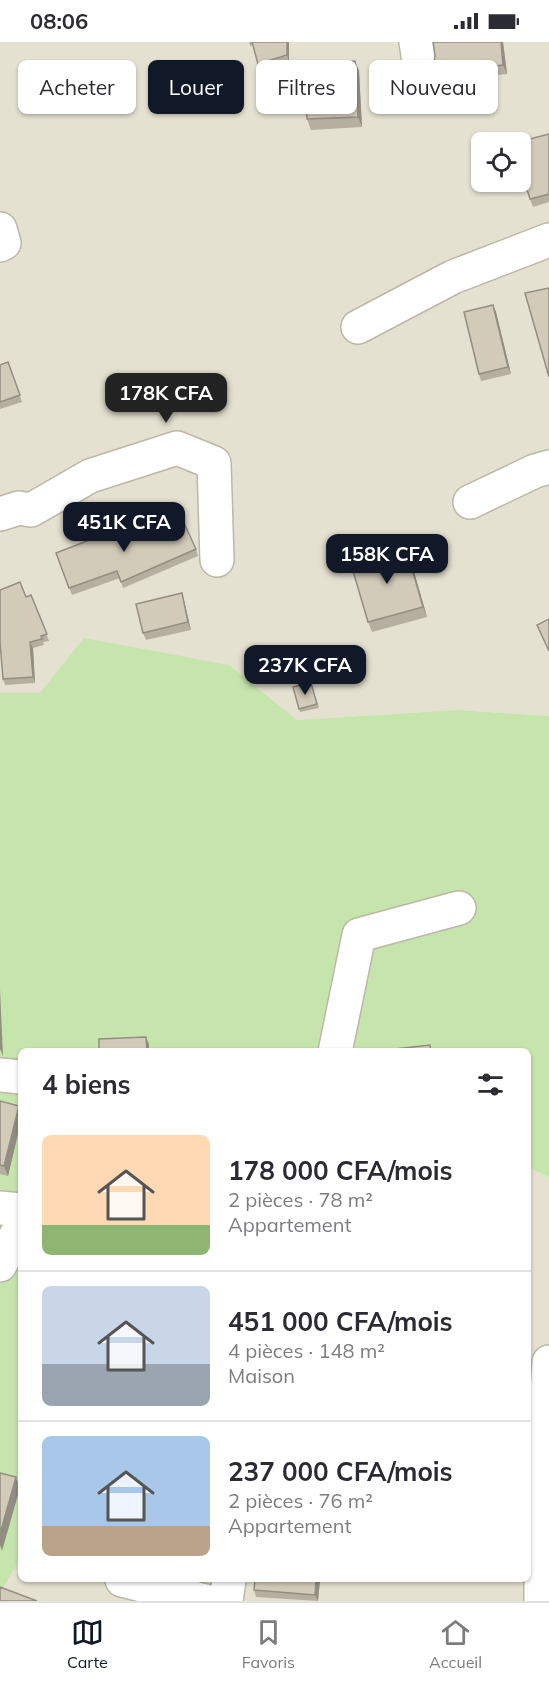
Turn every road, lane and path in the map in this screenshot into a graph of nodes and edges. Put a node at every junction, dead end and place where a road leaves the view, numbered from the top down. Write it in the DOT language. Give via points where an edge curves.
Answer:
graph roads {
  1 [pos="0,229"];
  2 [pos="549,240"];
  3 [pos="0,245"];
  4 [pos="358,327"];
  5 [pos="549,467"];
  6 [pos="470,502"];
  7 [pos="0,514"];
  8 [pos="216,560"];
  9 [pos="459,908"];
  10 [pos="336,1048"];
  11 [pos="0,1075"];
  12 [pos="18,1077"];
  13 [pos="0,1208"];
  14 [pos="18,1210"];
  15 [pos="18,1232"];
  16 [pos="0,1265"];
  17 [pos="549,1362"];
  18 [pos="130,1582"];
  19 [pos="229,1582"];
  20 [pos="205,1601"];
  21 [pos="226,1601"];
  22 [pos="541,1601"];
  1 -- 3 [label="street" via="4,243"];
  2 -- 4 [label="street" via="453,277"];
  5 -- 6 [label="street"];
  7 -- 8 [label="street" via="19,508 31,510 90,476 177,448 214,463"];
  9 -- 10 [label="street" via="359,935"];
  11 -- 12 [label="street"];
  13 -- 14 [label="street"];
  15 -- 16 [label="street"];
  17 -- 22 [label="street" via="541,1494"];
  18 -- 20 [label="street"];
  19 -- 21 [label="street"];
}
